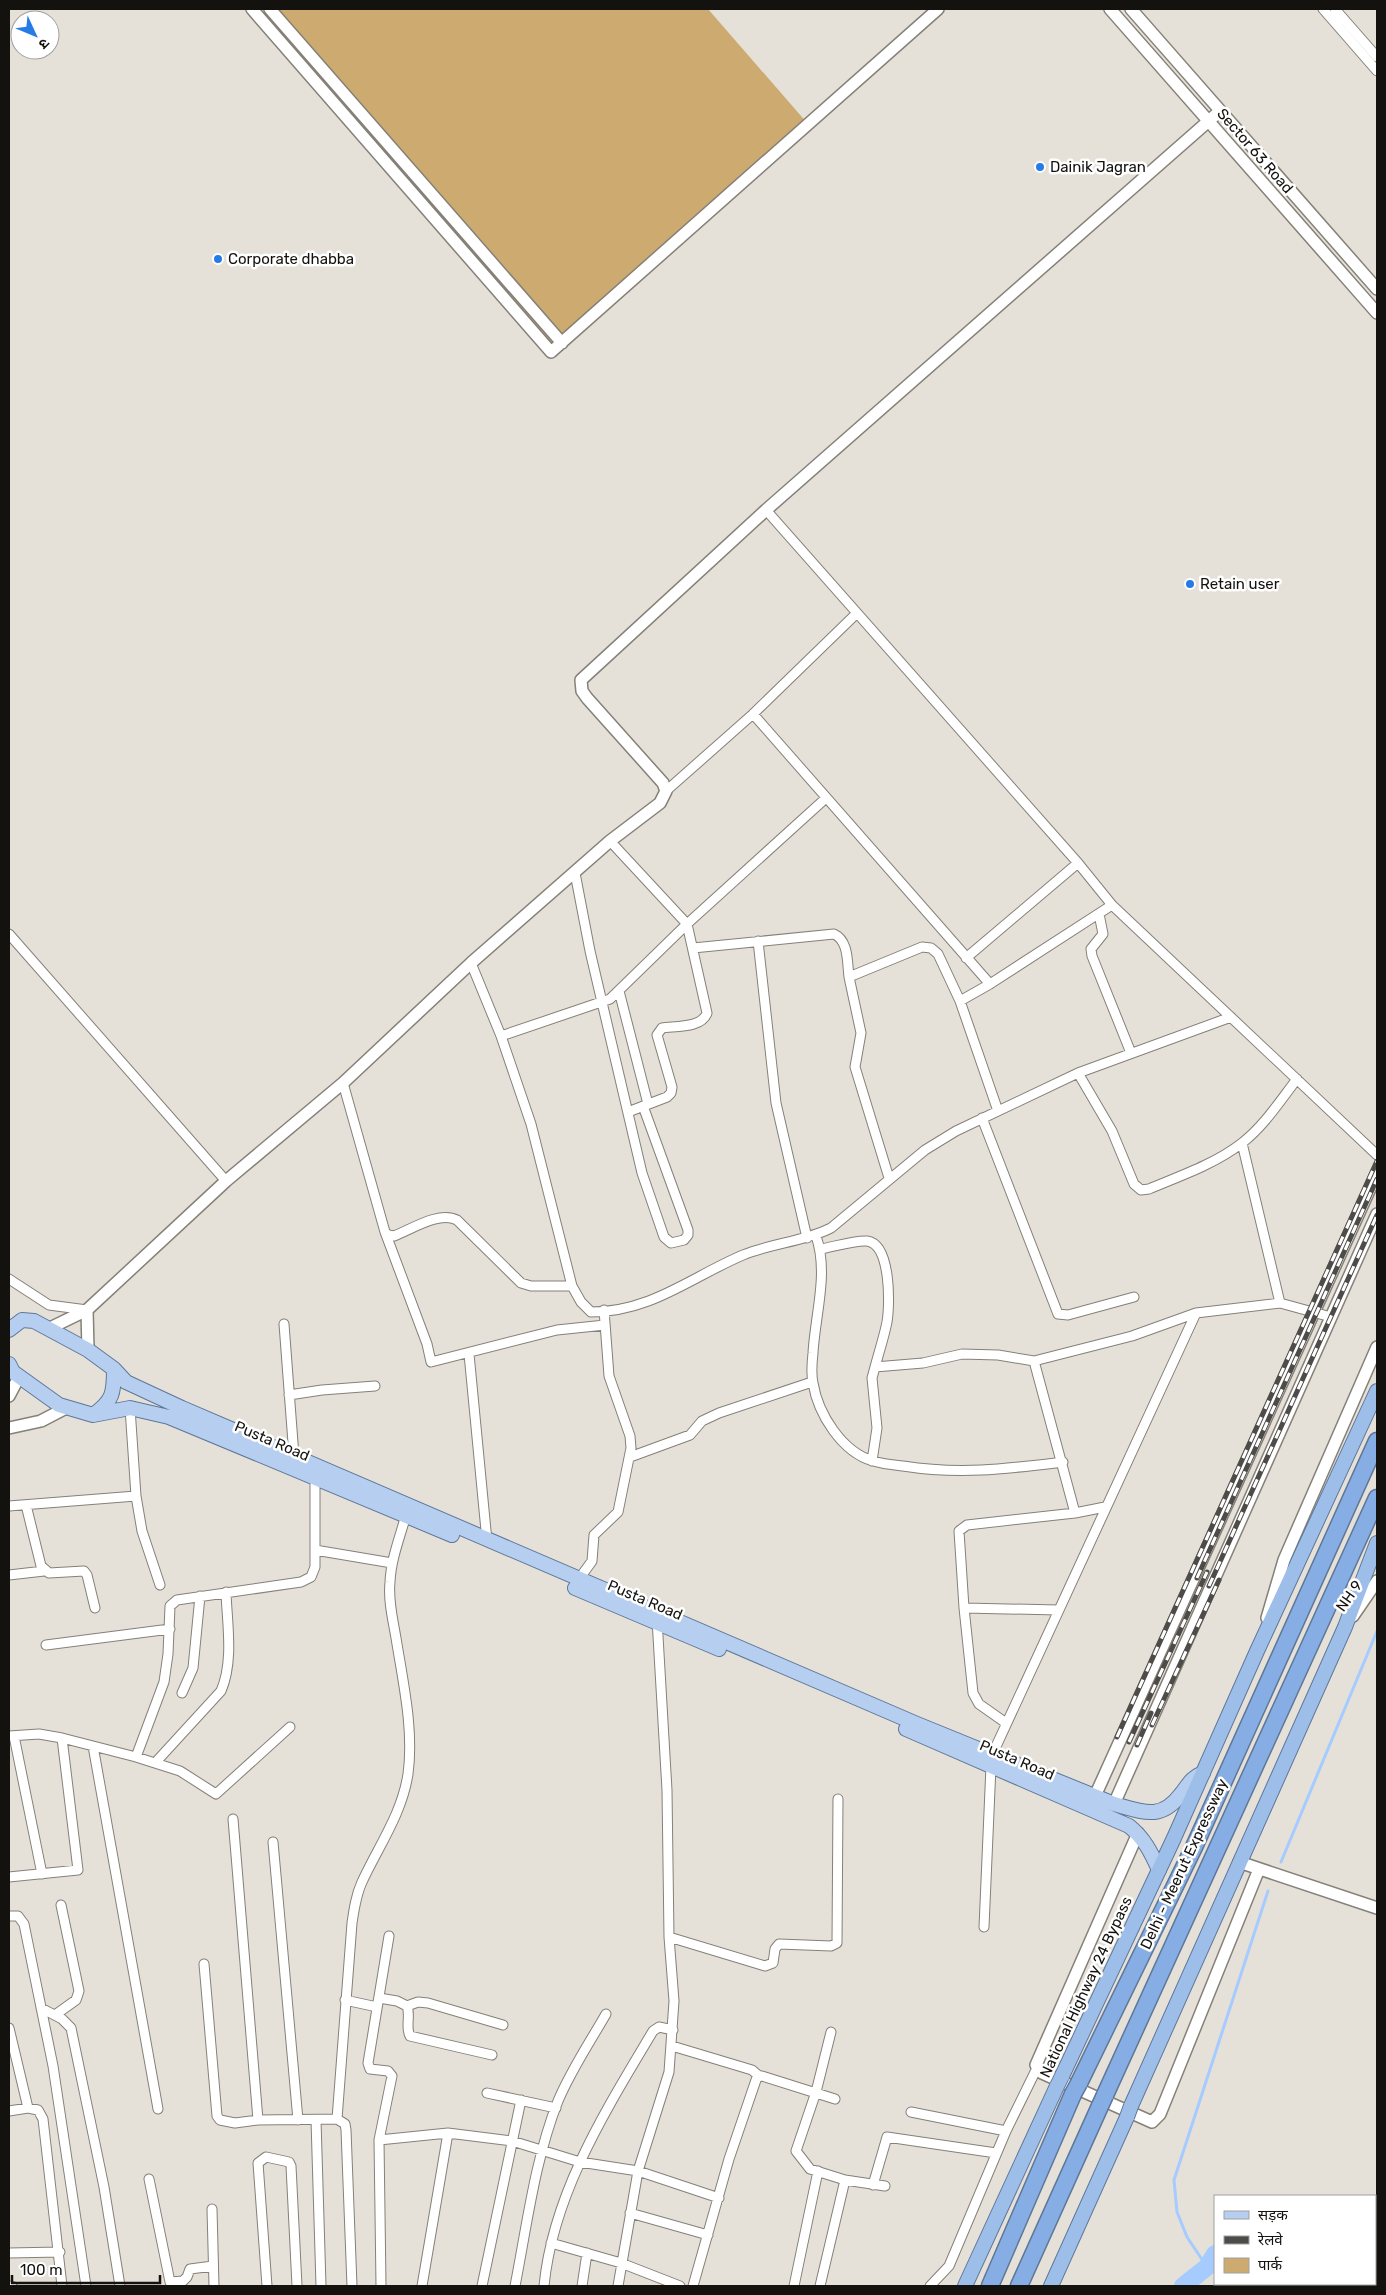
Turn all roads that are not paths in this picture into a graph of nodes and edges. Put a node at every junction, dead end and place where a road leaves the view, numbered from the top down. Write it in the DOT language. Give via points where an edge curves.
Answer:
graph roads {
  1 [pos="252,9"];
  2 [pos="270,9"];
  3 [pos="938,9"];
  4 [pos="1110,9"];
  5 [pos="1131,9"];
  6 [pos="1323,9"];
  7 [pos="1335,9"];
  8 [pos="1377,57"];
  9 [pos="1377,71"];
  10 [pos="1220,111"];
  11 [pos="1209,121"];
  12 [pos="1377,289"];
  13 [pos="1377,313"];
  14 [pos="562,343"];
  15 [pos="766,510"];
  16 [pos="856,614"];
  17 [pos="753,714"];
  18 [pos="666,791"];
  19 [pos="826,798"];
  20 [pos="610,841"];
  21 [pos="1078,863"];
  22 [pos="574,873"];
  23 [pos="1112,905"];
  24 [pos="1098,914"];
  25 [pos="687,924"];
  26 [pos="9,934"];
  27 [pos="758,942"];
  28 [pos="693,948"];
  29 [pos="966,958"];
  30 [pos="471,963"];
  31 [pos="850,977"];
  32 [pos="990,984"];
  33 [pos="620,991"];
  34 [pos="960,1001"];
  35 [pos="602,1002"];
  36 [pos="1231,1017"];
  37 [pos="502,1036"];
  38 [pos="1131,1053"];
  39 [pos="1078,1073"];
  40 [pos="1297,1079"];
  41 [pos="343,1083"];
  42 [pos="646,1105"];
  43 [pos="998,1111"];
  44 [pos="628,1112"];
  45 [pos="982,1118"];
  46 [pos="1242,1143"];
  47 [pos="1377,1154"];
  48 [pos="1377,1173"];
  49 [pos="889,1178"];
  50 [pos="226,1182"];
  51 [pos="1377,1214"];
  52 [pos="385,1232"];
  53 [pos="811,1237"];
  54 [pos="821,1249"];
  55 [pos="9,1279"];
  56 [pos="572,1286"];
  57 [pos="1134,1298"];
  58 [pos="1280,1303"];
  59 [pos="87,1310"];
  60 [pos="604,1310"];
  61 [pos="1315,1312"];
  62 [pos="1196,1313"];
  63 [pos="9,1314"];
  64 [pos="1331,1317"];
  65 [pos="22,1320"];
  66 [pos="284,1324"];
  67 [pos="605,1325"];
  68 [pos="9,1330"];
  69 [pos="48,1330"];
  70 [pos="1377,1347"];
  71 [pos="88,1350"];
  72 [pos="469,1354"];
  73 [pos="1034,1361"];
  74 [pos="875,1367"];
  75 [pos="114,1369"];
  76 [pos="12,1371"];
  77 [pos="812,1382"];
  78 [pos="375,1386"];
  79 [pos="1377,1391"];
  80 [pos="289,1395"];
  81 [pos="9,1396"];
  82 [pos="66,1408"];
  83 [pos="130,1408"];
  84 [pos="93,1415"];
  85 [pos="9,1428"];
  86 [pos="1377,1441"];
  87 [pos="294,1456"];
  88 [pos="630,1457"];
  89 [pos="872,1461"];
  90 [pos="1062,1462"];
  91 [pos="314,1471"];
  92 [pos="136,1496"];
  93 [pos="1377,1498"];
  94 [pos="26,1505"];
  95 [pos="9,1506"];
  96 [pos="1105,1507"];
  97 [pos="1075,1513"];
  98 [pos="406,1516"];
  99 [pos="487,1540"];
  100 [pos="1377,1543"];
  101 [pos="315,1550"];
  102 [pos="392,1563"];
  103 [pos="44,1571"];
  104 [pos="9,1575"];
  105 [pos="579,1579"];
  106 [pos="1377,1581"];
  107 [pos="160,1585"];
  108 [pos="226,1592"];
  109 [pos="200,1596"];
  110 [pos="95,1608"];
  111 [pos="964,1608"];
  112 [pos="1058,1610"];
  113 [pos="658,1617"];
  114 [pos="1345,1627"];
  115 [pos="170,1629"];
  116 [pos="46,1645"];
  117 [pos="1257,1651"];
  118 [pos="182,1693"];
  119 [pos="1006,1722"];
  120 [pos="290,1727"];
  121 [pos="12,1736"];
  122 [pos="62,1738"];
  123 [pos="93,1746"];
  124 [pos="136,1757"];
  125 [pos="992,1760"];
  126 [pos="155,1763"];
  127 [pos="1203,1773"];
  128 [pos="1094,1796"];
  129 [pos="838,1799"];
  130 [pos="1114,1804"];
  131 [pos="233,1819"];
  132 [pos="1138,1833"];
  133 [pos="273,1842"];
  134 [pos="1239,1862"];
  135 [pos="1259,1869"];
  136 [pos="1159,1870"];
  137 [pos="42,1874"];
  138 [pos="9,1877"];
  139 [pos="61,1904"];
  140 [pos="1377,1908"];
  141 [pos="9,1914"];
  142 [pos="984,1926"];
  143 [pos="389,1936"];
  144 [pos="669,1937"];
  145 [pos="204,1964"];
  146 [pos="345,2000"];
  147 [pos="378,2003"];
  148 [pos="407,2006"];
  149 [pos="41,2008"];
  150 [pos="606,2014"];
  151 [pos="55,2015"];
  152 [pos="502,2025"];
  153 [pos="9,2028"];
  154 [pos="673,2030"];
  155 [pos="831,2032"];
  156 [pos="672,2046"];
  157 [pos="492,2055"];
  158 [pos="1037,2068"];
  159 [pos="759,2076"];
  160 [pos="816,2092"];
  161 [pos="487,2093"];
  162 [pos="835,2099"];
  163 [pos="521,2100"];
  164 [pos="28,2108"];
  165 [pos="556,2108"];
  166 [pos="158,2109"];
  167 [pos="9,2111"];
  168 [pos="911,2112"];
  169 [pos="336,2118"];
  170 [pos="258,2120"];
  171 [pos="298,2120"];
  172 [pos="316,2120"];
  173 [pos="1006,2131"];
  174 [pos="448,2133"];
  175 [pos="379,2140"];
  176 [pos="512,2141"];
  177 [pos="542,2149"];
  178 [pos="996,2153"];
  179 [pos="580,2162"];
  180 [pos="638,2171"];
  181 [pos="818,2171"];
  182 [pos="149,2180"];
  183 [pos="844,2180"];
  184 [pos="873,2184"];
  185 [pos="885,2186"];
  186 [pos="719,2198"];
  187 [pos="212,2209"];
  188 [pos="630,2213"];
  189 [pos="708,2235"];
  190 [pos="551,2244"];
  191 [pos="60,2252"];
  192 [pos="9,2253"];
  193 [pos="587,2254"];
  194 [pos="621,2263"];
  195 [pos="214,2266"];
  196 [pos="62,2286"];
  197 [pos="86,2286"];
  198 [pos="120,2286"];
  199 [pos="214,2286"];
  200 [pos="267,2286"];
  201 [pos="298,2286"];
  202 [pos="321,2286"];
  203 [pos="352,2286"];
  204 [pos="381,2286"];
  205 [pos="422,2286"];
  206 [pos="482,2286"];
  207 [pos="515,2286"];
  208 [pos="544,2286"];
  209 [pos="582,2286"];
  210 [pos="618,2286"];
  211 [pos="680,2286"];
  212 [pos="693,2286"];
  213 [pos="794,2286"];
  214 [pos="820,2286"];
  215 [pos="930,2286"];
  216 [pos="964,2286"];
  217 [pos="990,2286"];
  218 [pos="1019,2286"];
  219 [pos="1051,2286"];
  1 -- 14 [label="street" via="551,352"];
  2 -- 14 [label="street"];
  3 -- 14 [label="street"];
  4 -- 11 [label="street, Sector 63 Road"];
  5 -- 10 [label="street, Sector 63 Road"];
  6 -- 9 [label="street"];
  7 -- 8 [label="street"];
  10 -- 11 [label="street"];
  10 -- 12 [label="street, Sector 63 Road"];
  11 -- 13 [label="street, Sector 63 Road"];
  11 -- 15 [label="street"];
  15 -- 16 [label="street"];
  15 -- 18 [label="street" via="581,680 582,691 658,776"];
  16 -- 17 [label="street"];
  16 -- 21 [label="street"];
  17 -- 18 [label="street"];
  17 -- 19 [label="street"];
  18 -- 20 [label="street" via="660,803"];
  19 -- 25 [label="street"];
  19 -- 29 [label="street"];
  20 -- 22 [label="street"];
  20 -- 25 [label="street"];
  21 -- 23 [label="street"];
  21 -- 29 [label="street"];
  22 -- 30 [label="street"];
  22 -- 35 [label="street"];
  23 -- 24 [label="street"];
  23 -- 36 [label="street"];
  24 -- 32 [label="street"];
  24 -- 38 [label="street" via="1103,934 1091,949 1092,956"];
  25 -- 28 [label="street"];
  25 -- 33 [label="street"];
  26 -- 50 [label="street"];
  27 -- 28 [label="street"];
  27 -- 31 [label="street" via="834,934 845,944"];
  27 -- 53 [label="street" via="776,1103"];
  28 -- 42 [label="street" via="707,1013 699,1023 658,1031 672,1087 667,1097"];
  29 -- 32 [label="street"];
  30 -- 37 [label="street"];
  30 -- 41 [label="street"];
  31 -- 34 [label="street" via="922,947 931,948 938,954"];
  31 -- 49 [label="street" via="861,1033 855,1067"];
  32 -- 34 [label="street"];
  33 -- 35 [label="street"];
  33 -- 42 [label="street"];
  34 -- 43 [label="street"];
  35 -- 37 [label="street"];
  35 -- 44 [label="street"];
  36 -- 38 [label="street"];
  36 -- 40 [label="street"];
  37 -- 56 [label="street" via="531,1124"];
  38 -- 39 [label="street"];
  39 -- 43 [label="street"];
  39 -- 46 [label="street" via="1112,1131 1134,1184 1141,1190 1214,1161"];
  40 -- 46 [label="street"];
  40 -- 47 [label="street"];
  41 -- 50 [label="street"];
  41 -- 52 [label="street"];
  42 -- 44 [label="street"];
  42 -- 44 [label="street" via="688,1230 684,1240 672,1243 664,1237 642,1172"];
  43 -- 45 [label="street"];
  45 -- 49 [label="street" via="925,1150"];
  45 -- 57 [label="street" via="1058,1314 1068,1315"];
  46 -- 58 [label="street"];
  48 -- 61 [label="street"];
  49 -- 53 [label="street" via="831,1228"];
  50 -- 59 [label="street"];
  51 -- 64 [label="street"];
  52 -- 56 [label="street" via="394,1236 451,1217 521,1283"];
  52 -- 72 [label="street" via="431,1362"];
  53 -- 54 [label="street"];
  53 -- 60 [label="street" via="774,1244 743,1255 652,1301"];
  54 -- 74 [label="street" via="866,1241 876,1245 882,1254 888,1286 887,1322"];
  54 -- 77 [label="street"];
  55 -- 59 [label="street" via="50,1305"];
  56 -- 60 [label="street" via="585,1308 591,1312"];
  58 -- 61 [label="street"];
  58 -- 62 [label="street"];
  59 -- 69 [label="street"];
  59 -- 71 [label="street"];
  60 -- 67 [label="street"];
  61 -- 64 [label="street"];
  61 -- 128 [label="street"];
  62 -- 73 [label="street" via="1132,1336"];
  62 -- 96 [label="street"];
  63 -- 65 [label="main road, Pusta Road"];
  64 -- 130 [label="street"];
  65 -- 68 [label="main road"];
  65 -- 69 [label="main road, Pusta Road" via="34,1321"];
  66 -- 80 [label="street"];
  67 -- 72 [label="street" via="557,1330"];
  67 -- 88 [label="street" via="609,1376 630,1436"];
  69 -- 71 [label="main road, Pusta Road"];
  70 -- 117 [label="street" via="1284,1560"];
  71 -- 75 [label="main road, Pusta Road"];
  72 -- 99 [label="street"];
  73 -- 74 [label="street" via="962,1354 923,1363"];
  73 -- 90 [label="street"];
  74 -- 89 [label="street" via="872,1378 877,1428"];
  75 -- 84 [label="main road" via="114,1387 107,1406"];
  75 -- 87 [label="main road, Pusta Road" via="126,1382"];
  76 -- 81 [label="street"];
  76 -- 82 [label="main road"];
  77 -- 88 [label="street" via="719,1413 702,1421 690,1435"];
  77 -- 89 [label="street" via="832,1428 849,1447"];
  78 -- 80 [label="street"];
  79 -- 117 [label="highway, National Highway 24 Bypass"];
  80 -- 87 [label="street"];
  82 -- 84 [label="main road"];
  82 -- 85 [label="street" via="41,1421"];
  83 -- 84 [label="main road, Pusta Road"];
  83 -- 91 [label="main road, Pusta Road" via="169,1417"];
  83 -- 92 [label="street"];
  86 -- 217 [label="highway, Delhi - Meerut Expressway" via="1194,1847 1076,2088"];
  87 -- 91 [label="main road, Pusta Road"];
  88 -- 105 [label="street" via="618,1512 594,1535 592,1561"];
  89 -- 90 [label="street" via="932,1471 966,1472"];
  90 -- 97 [label="street"];
  91 -- 98 [label="main road, Pusta Road"];
  91 -- 99 [label="main road, Pusta Road"];
  91 -- 101 [label="street"];
  92 -- 94 [label="street"];
  92 -- 107 [label="street" via="142,1531"];
  93 -- 218 [label="highway, Delhi - Meerut Expressway"];
  94 -- 95 [label="street"];
  94 -- 103 [label="street"];
  96 -- 97 [label="street"];
  96 -- 112 [label="street"];
  97 -- 111 [label="street" via="962,1528 958,1535"];
  98 -- 102 [label="street"];
  98 -- 113 [label="main road, Pusta Road"];
  99 -- 105 [label="main road, Pusta Road"];
  100 -- 114 [label="highway"];
  101 -- 102 [label="street"];
  101 -- 108 [label="street" via="314,1573 306,1580"];
  102 -- 146 [label="street" via="390,1602 407,1715 408,1775 392,1825 357,1896"];
  103 -- 104 [label="street"];
  103 -- 110 [label="street" via="84,1572"];
  105 -- 113 [label="main road, Pusta Road"];
  106 -- 114 [label="street, NH 9"];
  108 -- 109 [label="street"];
  108 -- 126 [label="street" via="228,1668 222,1691"];
  109 -- 115 [label="street" via="172,1603 168,1616"];
  109 -- 118 [label="street" via="193,1668"];
  111 -- 112 [label="street"];
  111 -- 119 [label="street" via="973,1693 979,1704"];
  112 -- 119 [label="street"];
  113 -- 125 [label="main road, Pusta Road" via="918,1724"];
  113 -- 144 [label="street" via="667,1790"];
  114 -- 134 [label="highway"];
  115 -- 116 [label="street"];
  115 -- 124 [label="street" via="164,1682"];
  117 -- 127 [label="highway, National Highway 24 Bypass"];
  119 -- 125 [label="street"];
  120 -- 126 [label="street" via="216,1794 194,1778"];
  121 -- 122 [label="street" via="39,1734"];
  121 -- 137 [label="street"];
  122 -- 123 [label="street"];
  122 -- 137 [label="street" via="78,1870"];
  123 -- 124 [label="street"];
  123 -- 166 [label="street"];
  124 -- 126 [label="street"];
  125 -- 128 [label="main road, Pusta Road"];
  125 -- 132 [label="main road, Pusta Road"];
  125 -- 142 [label="street"];
  127 -- 130 [label="main road, Pusta Road" via="1191,1778 1175,1802 1161,1811 1141,1811"];
  127 -- 136 [label="highway, National Highway 24 Bypass"];
  128 -- 130 [label="main road, Pusta Road"];
  129 -- 144 [label="street" via="837,1943 831,1946 779,1944 768,1966"];
  131 -- 170 [label="street"];
  132 -- 136 [label="main road, Pusta Road"];
  132 -- 158 [label="street" via="1047,2037"];
  133 -- 171 [label="street"];
  134 -- 135 [label="street"];
  134 -- 219 [label="highway"];
  135 -- 140 [label="street"];
  135 -- 158 [label="street" via="1155,2121 1151,2122"];
  136 -- 216 [label="highway, National Highway 24 Bypass"];
  137 -- 138 [label="street"];
  139 -- 151 [label="street" via="79,1991 76,2000"];
  141 -- 149 [label="street" via="18,1916 24,1924"];
  143 -- 147 [label="street"];
  144 -- 154 [label="street"];
  145 -- 170 [label="street" via="217,2116 227,2122"];
  146 -- 147 [label="street"];
  146 -- 169 [label="street"];
  147 -- 148 [label="street" via="404,2003"];
  147 -- 175 [label="street" via="368,2065 372,2070 388,2071 392,2076"];
  148 -- 152 [label="street" via="428,2003"];
  148 -- 157 [label="street" via="410,2036"];
  149 -- 151 [label="street"];
  149 -- 197 [label="street" via="53,2066"];
  150 -- 165 [label="street"];
  151 -- 198 [label="street" via="71,2028 104,2187"];
  153 -- 164 [label="street"];
  154 -- 156 [label="street"];
  154 -- 179 [label="street" via="659,2027 653,2031"];
  155 -- 160 [label="street"];
  156 -- 159 [label="street" via="752,2070"];
  156 -- 180 [label="street" via="669,2072"];
  158 -- 173 [label="street"];
  159 -- 160 [label="street"];
  159 -- 186 [label="street" via="754,2082"];
  160 -- 162 [label="street"];
  160 -- 181 [label="street" via="796,2151 810,2169"];
  161 -- 163 [label="street"];
  163 -- 165 [label="street"];
  163 -- 176 [label="street"];
  164 -- 167 [label="street"];
  164 -- 191 [label="street" via="38,2110 43,2119"];
  165 -- 177 [label="street"];
  168 -- 173 [label="street"];
  169 -- 172 [label="street"];
  169 -- 203 [label="street" via="345,2124 346,2130"];
  170 -- 171 [label="street"];
  171 -- 172 [label="street"];
  172 -- 202 [label="street"];
  173 -- 178 [label="street"];
  174 -- 175 [label="street"];
  174 -- 176 [label="street"];
  174 -- 205 [label="street"];
  175 -- 204 [label="street"];
  176 -- 177 [label="street"];
  176 -- 206 [label="street"];
  177 -- 179 [label="street"];
  177 -- 207 [label="street"];
  178 -- 184 [label="street" via="887,2137"];
  178 -- 215 [label="street" via="949,2266"];
  179 -- 180 [label="street"];
  179 -- 190 [label="street"];
  180 -- 186 [label="street"];
  180 -- 188 [label="street"];
  181 -- 183 [label="street"];
  181 -- 213 [label="street"];
  182 -- 195 [label="street" via="170,2282 183,2281 190,2269"];
  183 -- 184 [label="street"];
  183 -- 214 [label="street"];
  184 -- 185 [label="street"];
  186 -- 189 [label="street"];
  187 -- 195 [label="street"];
  188 -- 189 [label="street"];
  188 -- 194 [label="street"];
  189 -- 212 [label="street"];
  190 -- 193 [label="street"];
  190 -- 208 [label="street"];
  191 -- 192 [label="street"];
  191 -- 196 [label="street"];
  193 -- 194 [label="street"];
  193 -- 209 [label="street"];
  194 -- 210 [label="street"];
  194 -- 211 [label="street"];
  195 -- 199 [label="street"];
  200 -- 201 [label="street" via="258,2163 266,2157 284,2159 291,2166"];
}
